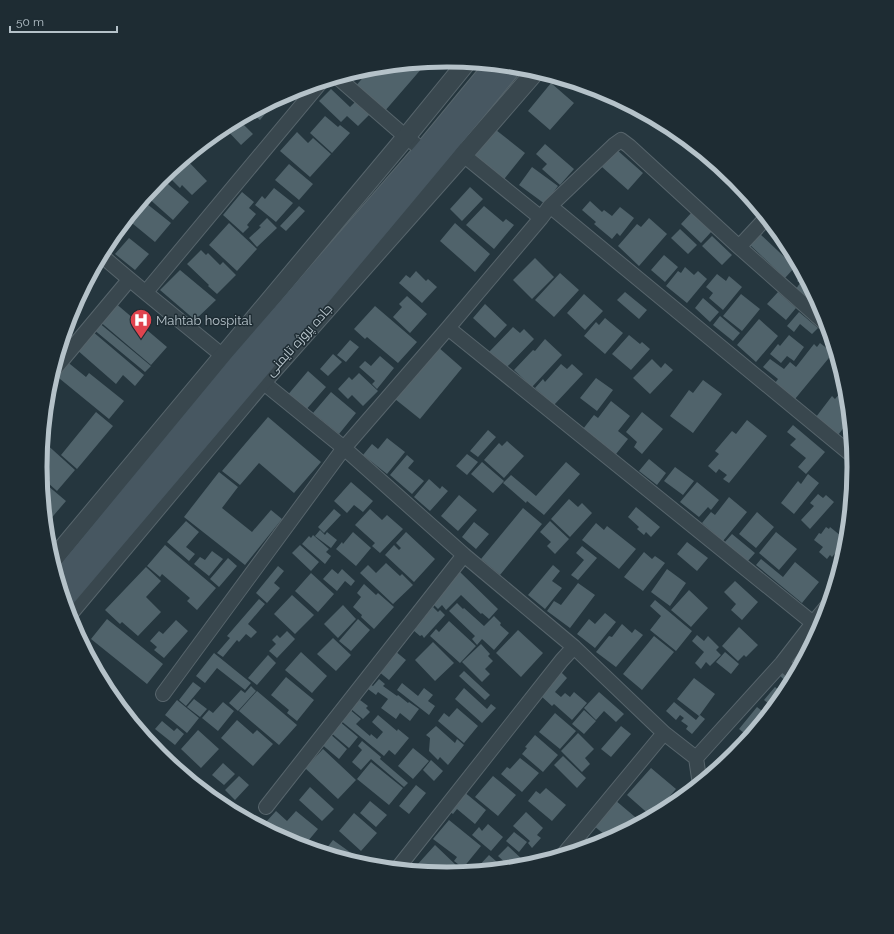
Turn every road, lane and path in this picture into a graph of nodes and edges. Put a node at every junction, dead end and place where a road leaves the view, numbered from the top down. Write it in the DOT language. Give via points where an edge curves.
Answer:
graph roads {
  1 [pos="463,68"];
  2 [pos="491,69"];
  3 [pos="508,72"];
  4 [pos="531,76"];
  5 [pos="342,81"];
  6 [pos="315,89"];
  7 [pos="406,137"];
  8 [pos="456,149"];
  9 [pos="424,151"];
  10 [pos="545,212"];
  11 [pos="763,222"];
  12 [pos="739,248"];
  13 [pos="106,259"];
  14 [pos="129,280"];
  15 [pos="146,292"];
  16 [pos="818,317"];
  17 [pos="448,328"];
  18 [pos="62,361"];
  19 [pos="244,370"];
  20 [pos="344,448"];
  21 [pos="846,451"];
  22 [pos="464,555"];
  23 [pos="57,556"];
  24 [pos="63,577"];
  25 [pos="68,594"];
  26 [pos="72,608"];
  27 [pos="818,617"];
  28 [pos="813,623"];
  29 [pos="574,647"];
  30 [pos="782,663"];
  31 [pos="791,671"];
  32 [pos="163,694"];
  33 [pos="664,733"];
  34 [pos="696,758"];
  35 [pos="699,778"];
  36 [pos="266,807"];
  37 [pos="569,848"];
  38 [pos="401,864"];
  1 -- 7 [label="street, جاده پروژه تایمنی"];
  2 -- 9 [label="main road, جاده پروژه تایمنی"];
  3 -- 8 [label="main road, جاده پروژه تایمنی"];
  4 -- 8 [label="street, جاده پروژه تایمنی"];
  5 -- 7 [label="street"];
  6 -- 15 [label="street"];
  7 -- 9 [label="street"];
  7 -- 19 [label="street, جاده پروژه تایمنی"];
  8 -- 10 [label="street"];
  8 -- 19 [label="main road, جاده پروژه تایمنی"];
  9 -- 19 [label="main road, جاده پروژه تایمنی"];
  10 -- 12 [label="street" via="621,140"];
  10 -- 17 [label="street"];
  10 -- 21 [label="street"];
  11 -- 12 [label="street"];
  12 -- 16 [label="street"];
  13 -- 14 [label="street"];
  14 -- 15 [label="street"];
  14 -- 18 [label="street"];
  15 -- 19 [label="street"];
  17 -- 20 [label="street"];
  17 -- 28 [label="street"];
  19 -- 20 [label="street"];
  19 -- 23 [label="street, جاده پروژه تایمنی"];
  19 -- 24 [label="main road, جاده پروژه تایمنی"];
  19 -- 25 [label="main road, جاده پروژه تایمنی"];
  19 -- 26 [label="street, جاده پروژه تایمنی"];
  20 -- 22 [label="street"];
  20 -- 32 [label="street"];
  22 -- 29 [label="street"];
  22 -- 36 [label="street"];
  27 -- 28 [label="street"];
  28 -- 30 [label="street"];
  29 -- 33 [label="street"];
  29 -- 38 [label="street"];
  30 -- 31 [label="street"];
  30 -- 34 [label="street"];
  33 -- 34 [label="street"];
  33 -- 37 [label="street"];
  34 -- 35 [label="street"];
}
